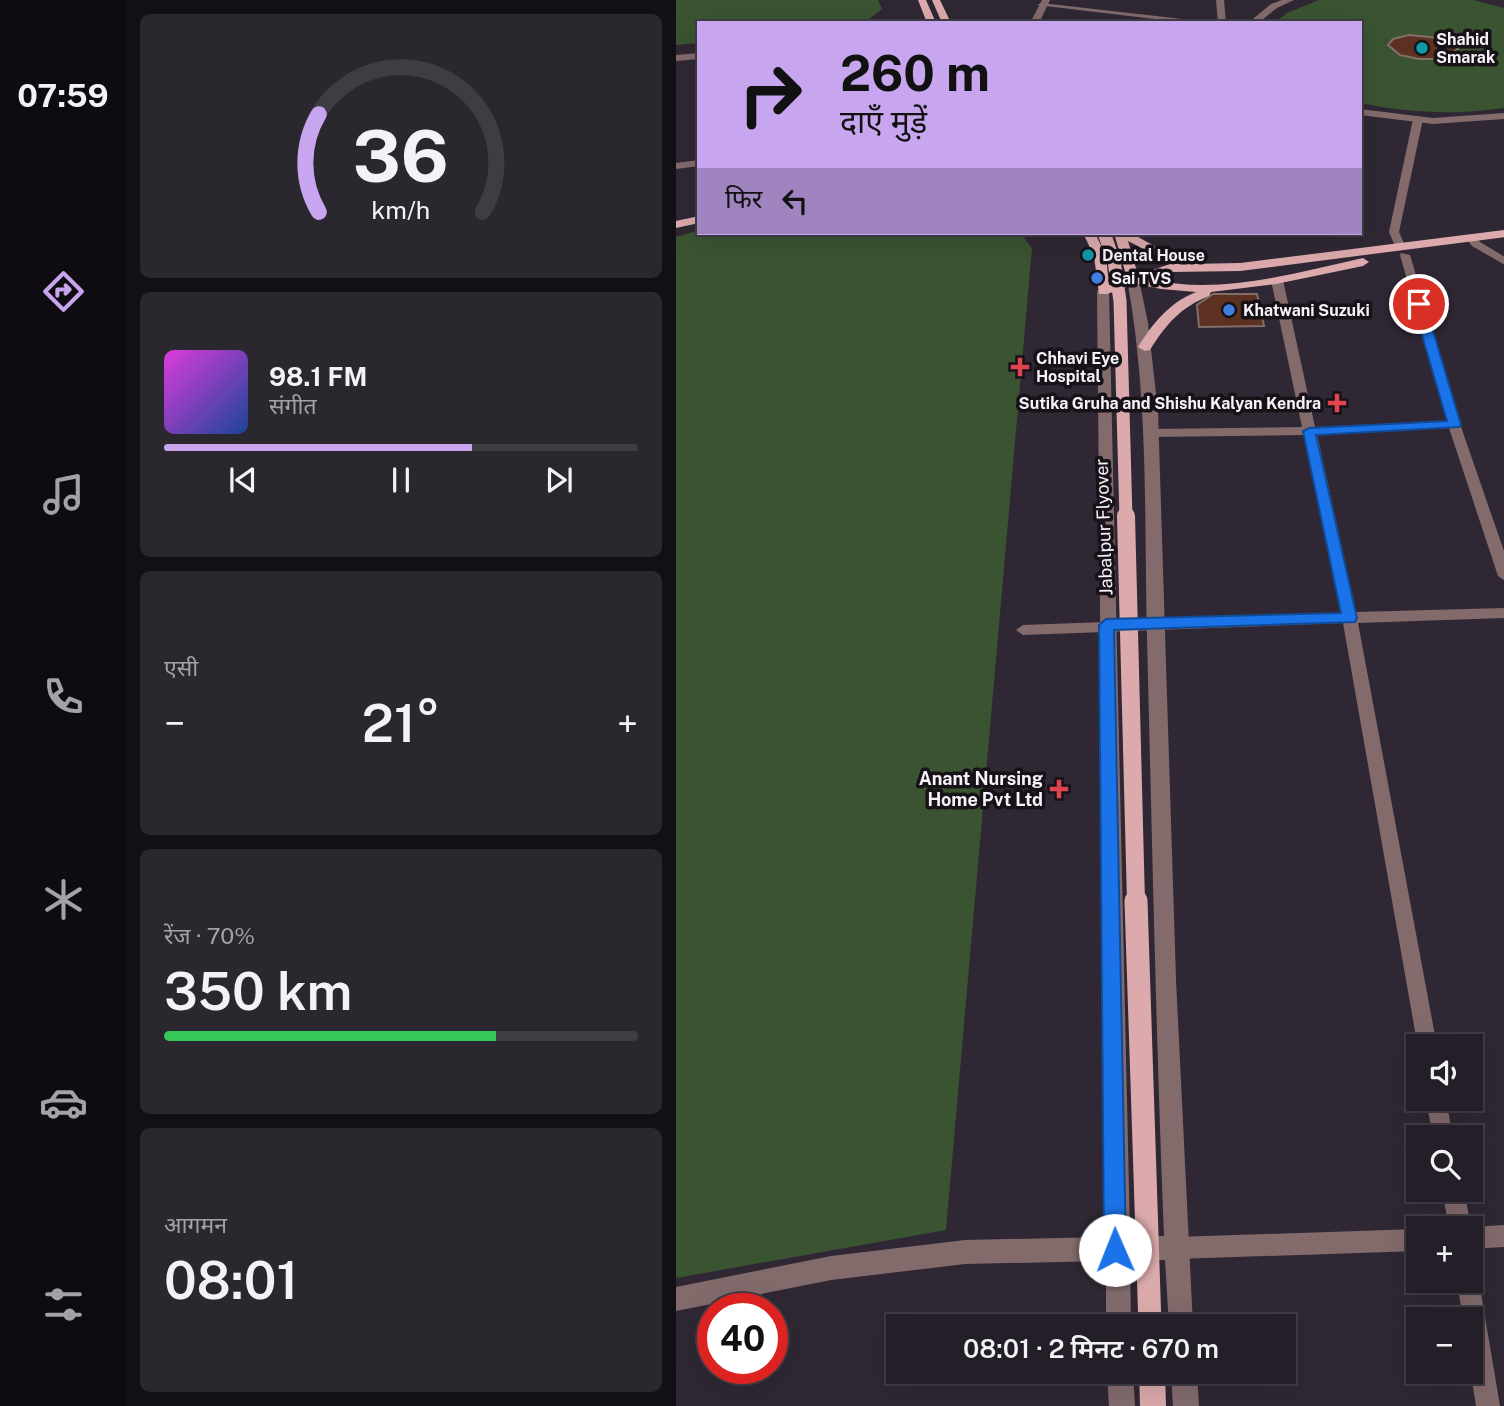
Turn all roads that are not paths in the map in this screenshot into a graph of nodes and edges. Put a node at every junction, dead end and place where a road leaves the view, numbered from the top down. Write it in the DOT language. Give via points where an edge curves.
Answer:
graph roads {
  1 [pos="922,0"];
  2 [pos="936,0"];
  3 [pos="948,0"];
  4 [pos="1220,0"];
  5 [pos="1290,0"];
  6 [pos="1044,3"];
  7 [pos="1125,4"];
  8 [pos="1117,13"];
  9 [pos="931,21"];
  10 [pos="946,21"];
  11 [pos="957,21"];
  12 [pos="1035,21"];
  13 [pos="1115,21"];
  14 [pos="1195,21"];
  15 [pos="1222,21"];
  16 [pos="1255,21"];
  17 [pos="697,57"];
  18 [pos="676,58"];
  19 [pos="1362,112"];
  20 [pos="1504,116"];
  21 [pos="1418,119"];
  22 [pos="697,163"];
  23 [pos="676,166"];
  24 [pos="697,217"];
  25 [pos="676,223"];
  26 [pos="1504,233"];
  27 [pos="1090,235"];
  28 [pos="1105,235"];
  29 [pos="1122,235"];
  30 [pos="1125,235"];
  31 [pos="1504,240"];
  32 [pos="1473,241"];
  33 [pos="1402,251"];
  34 [pos="1504,261"];
  35 [pos="1101,266"];
  36 [pos="1204,266"];
  37 [pos="1133,279"];
  38 [pos="1277,280"];
  39 [pos="1218,288"];
  40 [pos="1103,291"];
  41 [pos="1145,347"];
  42 [pos="1454,425"];
  43 [pos="1309,431"];
  44 [pos="1152,433"];
  45 [pos="1504,576"];
  46 [pos="1504,613"];
  47 [pos="1350,618"];
  48 [pos="1106,625"];
  49 [pos="1155,625"];
  50 [pos="1023,630"];
  51 [pos="1425,1034"];
  52 [pos="1504,1236"];
  53 [pos="1483,1237"];
  54 [pos="1406,1240"];
  55 [pos="1176,1248"];
  56 [pos="1115,1250"];
  57 [pos="1470,1293"];
  58 [pos="676,1298"];
  59 [pos="1118,1314"];
  60 [pos="1150,1314"];
  61 [pos="1180,1314"];
  62 [pos="1121,1384"];
  63 [pos="1152,1384"];
  64 [pos="1185,1384"];
  65 [pos="1122,1406"];
  66 [pos="1153,1406"];
  67 [pos="1186,1406"];
  68 [pos="1488,1406"];
  1 -- 9 [label="main road"];
  2 -- 10 [label="main road"];
  3 -- 11 [label="main road"];
  4 -- 15 [label="street"];
  5 -- 16 [label="street"];
  6 -- 8 [label="street"];
  6 -- 12 [label="street"];
  7 -- 8 [label="street"];
  8 -- 13 [label="street"];
  8 -- 14 [label="street"];
  17 -- 18 [label="street"];
  19 -- 21 [label="street"];
  20 -- 21 [label="street"];
  21 -- 33 [label="street" via="1394,232"];
  22 -- 23 [label="street"];
  24 -- 25 [label="main road"];
  26 -- 32 [label="main road"];
  27 -- 35 [label="main road"];
  28 -- 60 [label="main road, Jabalpur Flyover, bridge" via="1119,280 1121,311"];
  29 -- 37 [label="main road"];
  30 -- 36 [label="main road" via="1159,255"];
  31 -- 32 [label="main road"];
  32 -- 33 [label="main road"];
  32 -- 34 [label="street"];
  33 -- 36 [label="main road" via="1240,267"];
  33 -- 38 [label="main road"];
  33 -- 42 [label="street"];
  35 -- 37 [label="main road"];
  35 -- 40 [label="main road"];
  36 -- 37 [label="main road" via="1170,268"];
  37 -- 39 [label="main road" via="1172,289"];
  37 -- 40 [label="main road"];
  37 -- 41 [label="street"];
  38 -- 39 [label="main road"];
  38 -- 43 [label="street"];
  39 -- 41 [label="main road" via="1172,310"];
  40 -- 48 [label="street"];
  41 -- 44 [label="street"];
  42 -- 43 [label="street"];
  42 -- 45 [label="street"];
  43 -- 44 [label="street"];
  43 -- 47 [label="street"];
  44 -- 49 [label="street"];
  46 -- 47 [label="street"];
  47 -- 49 [label="street"];
  47 -- 51 [label="street"];
  48 -- 49 [label="street"];
  48 -- 50 [label="street"];
  48 -- 56 [label="street"];
  49 -- 55 [label="street"];
  52 -- 53 [label="street"];
  54 -- 55 [label="street"];
  55 -- 56 [label="street"];
  55 -- 61 [label="street"];
  56 -- 58 [label="street" via="965,1252 831,1268"];
  56 -- 59 [label="street"];
  57 -- 68 [label="street"];
  62 -- 65 [label="street"];
  63 -- 66 [label="main road"];
  64 -- 67 [label="street"];
}
